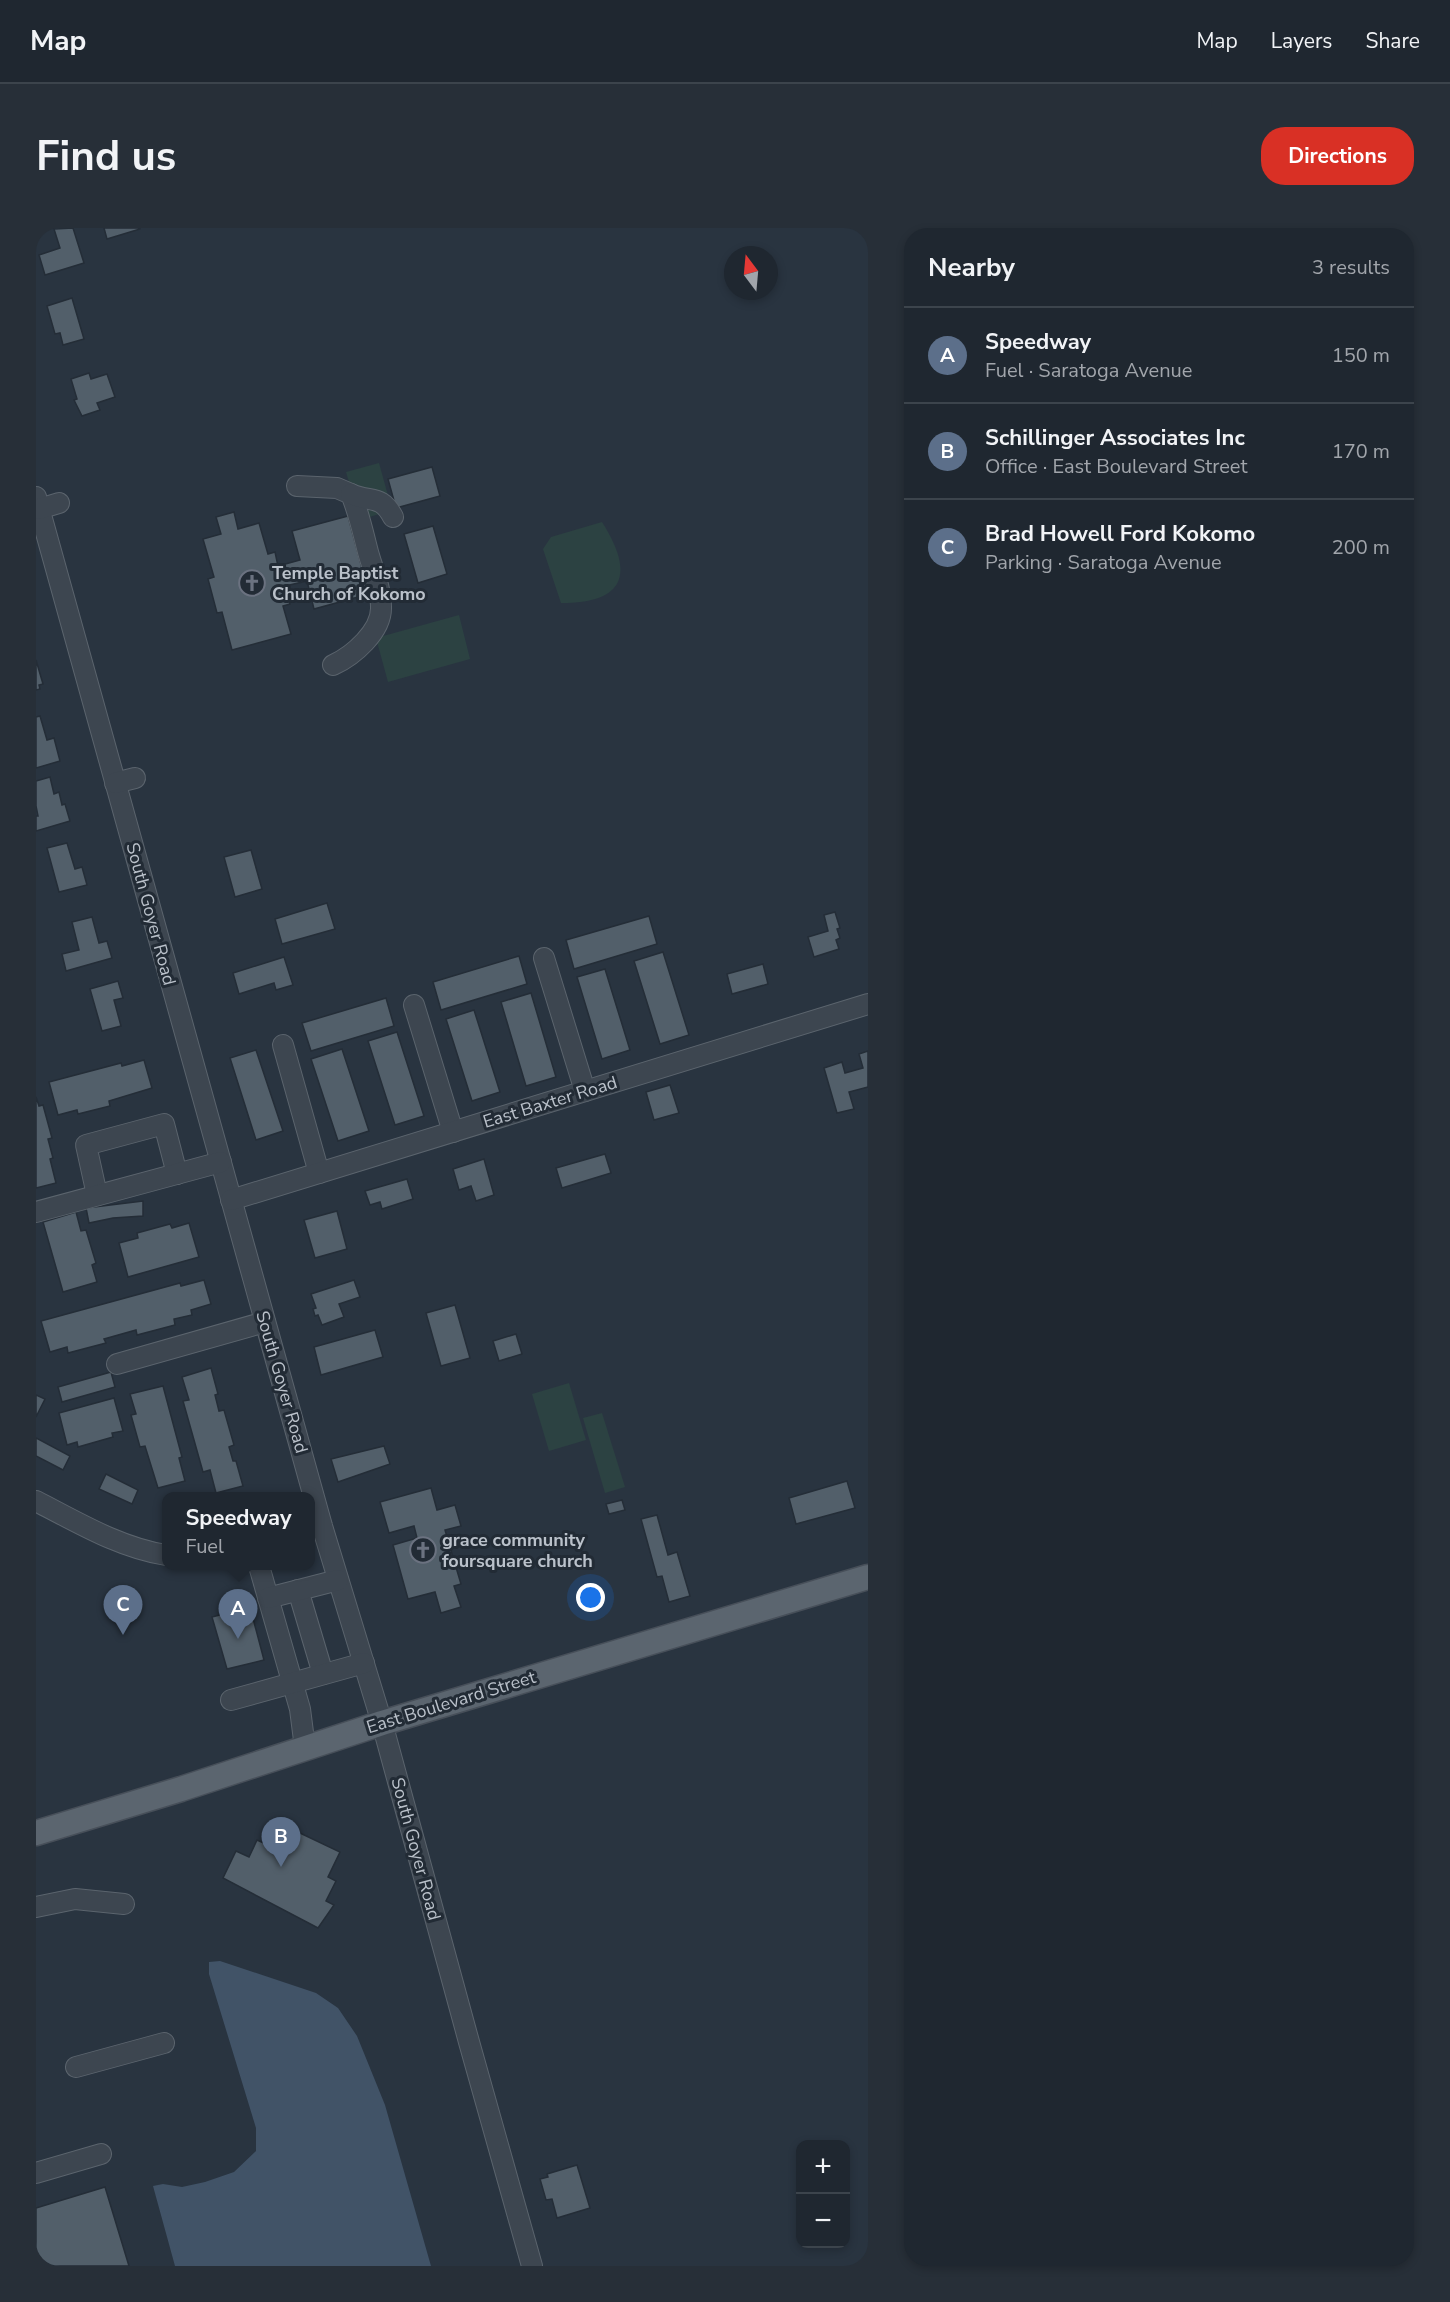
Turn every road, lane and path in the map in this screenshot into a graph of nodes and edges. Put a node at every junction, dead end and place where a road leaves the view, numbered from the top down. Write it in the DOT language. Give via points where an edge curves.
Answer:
graph roads {
  1 [pos="297,486"];
  2 [pos="351,494"];
  3 [pos="38,503"];
  4 [pos="59,503"];
  5 [pos="393,517"];
  6 [pos="333,665"];
  7 [pos="135,778"];
  8 [pos="115,783"];
  9 [pos="544,958"];
  10 [pos="868,1004"];
  11 [pos="414,1005"];
  12 [pos="282,1045"];
  13 [pos="585,1091"];
  14 [pos="453,1132"];
  15 [pos="221,1162"];
  16 [pos="319,1173"];
  17 [pos="177,1174"];
  18 [pos="97,1195"];
  19 [pos="231,1200"];
  20 [pos="36,1212"];
  21 [pos="265,1322"];
  22 [pos="117,1364"];
  23 [pos="307,1492"];
  24 [pos="36,1501"];
  25 [pos="316,1527"];
  26 [pos="162,1554"];
  27 [pos="260,1570"];
  28 [pos="868,1576"];
  29 [pos="338,1580"];
  30 [pos="298,1590"];
  31 [pos="268,1599"];
  32 [pos="364,1663"];
  33 [pos="323,1674"];
  34 [pos="293,1683"];
  35 [pos="231,1700"];
  36 [pos="382,1723"];
  37 [pos="305,1748"];
  38 [pos="36,1833"];
  39 [pos="124,1904"];
  40 [pos="36,1907"];
  41 [pos="164,2043"];
  42 [pos="76,2067"];
  43 [pos="102,2154"];
  44 [pos="36,2173"];
  45 [pos="532,2266"];
  1 -- 2 [label="street" via="337,488"];
  2 -- 5 [label="street" via="380,501"];
  2 -- 6 [label="street" via="381,609 377,624 363,643"];
  3 -- 4 [label="street"];
  3 -- 8 [label="street, South Goyer Road"];
  7 -- 8 [label="street"];
  8 -- 15 [label="street, South Goyer Road"];
  9 -- 13 [label="street"];
  10 -- 13 [label="street, East Baxter Road"];
  11 -- 14 [label="street"];
  12 -- 16 [label="street"];
  13 -- 14 [label="street, East Baxter Road"];
  14 -- 16 [label="street, East Baxter Road"];
  15 -- 17 [label="street"];
  15 -- 19 [label="street, South Goyer Road"];
  16 -- 19 [label="street, East Baxter Road"];
  17 -- 18 [label="street"];
  17 -- 18 [label="street" via="164,1124 86,1145"];
  18 -- 20 [label="street"];
  19 -- 21 [label="street, South Goyer Road"];
  21 -- 22 [label="street"];
  21 -- 23 [label="street, South Goyer Road"];
  24 -- 26 [label="street" via="144,1552"];
  25 -- 29 [label="street, South Goyer Road"];
  27 -- 31 [label="street"];
  28 -- 36 [label="main road, East Boulevard Street"];
  29 -- 30 [label="street"];
  29 -- 32 [label="street, South Goyer Road"];
  30 -- 31 [label="street"];
  30 -- 33 [label="street"];
  31 -- 34 [label="street"];
  32 -- 33 [label="street"];
  32 -- 36 [label="street, South Goyer Road"];
  33 -- 34 [label="street"];
  34 -- 35 [label="street"];
  34 -- 37 [label="street"];
  36 -- 37 [label="main road, East Boulevard Street"];
  36 -- 45 [label="street, South Goyer Road"];
  37 -- 38 [label="main road, East Boulevard Street"];
  39 -- 40 [label="street" via="75,1899"];
  41 -- 42 [label="street"];
  43 -- 44 [label="street"];
}
